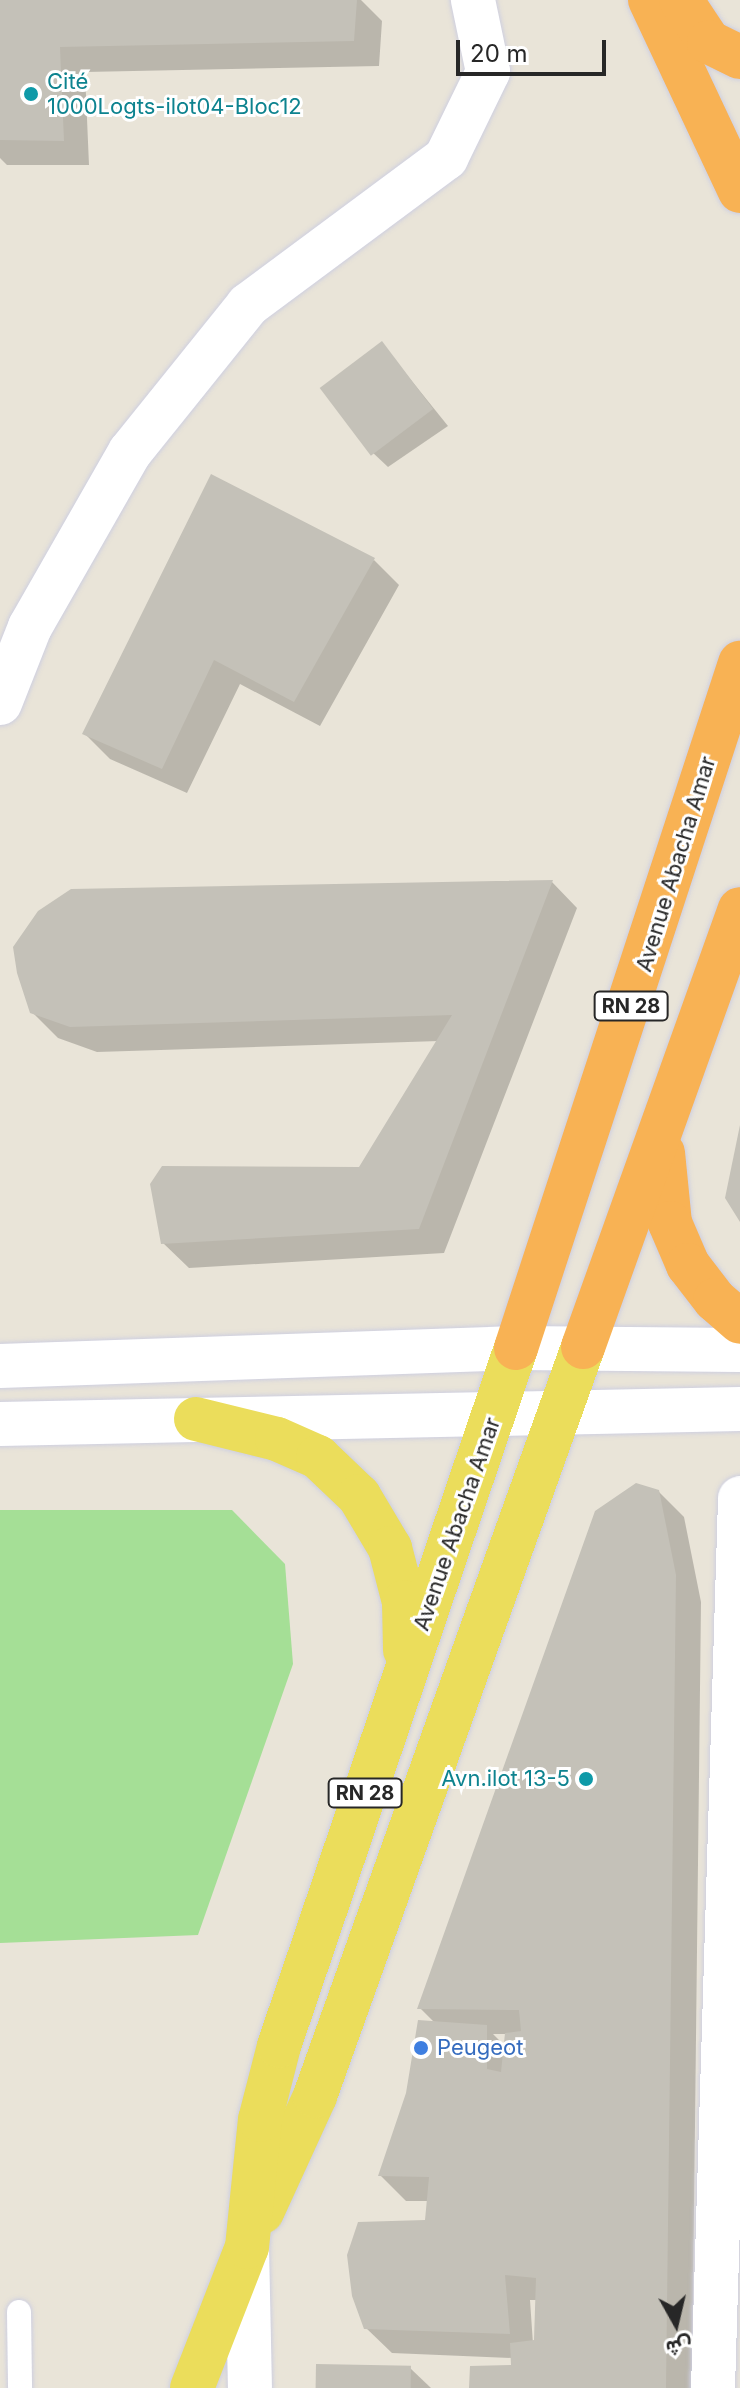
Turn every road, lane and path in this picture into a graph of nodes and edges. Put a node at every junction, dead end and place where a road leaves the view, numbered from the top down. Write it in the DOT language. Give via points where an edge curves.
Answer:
graph roads {
  1 [pos="473,0"];
  2 [pos="650,0"];
  3 [pos="681,0"];
  4 [pos="740,57"];
  5 [pos="740,191"];
  6 [pos="740,663"];
  7 [pos="0,703"];
  8 [pos="740,909"];
  9 [pos="663,1135"];
  10 [pos="740,1322"];
  11 [pos="583,1347"];
  12 [pos="516,1348"];
  13 [pos="740,1350"];
  14 [pos="0,1366"];
  15 [pos="740,1409"];
  16 [pos="496,1411"];
  17 [pos="562,1411"];
  18 [pos="196,1419"];
  19 [pos="0,1424"];
  20 [pos="740,1498"];
  21 [pos="405,1677"];
  22 [pos="247,2247"];
  23 [pos="19,2312"];
  24 [pos="721,2387"];
  25 [pos="20,2388"];
  26 [pos="192,2388"];
  27 [pos="250,2388"];
  1 -- 7 [label="street" via="488,72 446,158 248,305 130,452 30,627"];
  2 -- 5 [label="highway"];
  3 -- 4 [label="highway" via="709,42"];
  6 -- 12 [label="highway, Avenue Abacha Amar / RN 28"];
  8 -- 9 [label="highway"];
  9 -- 10 [label="highway" via="662,1180 670,1223 688,1265"];
  9 -- 11 [label="highway"];
  11 -- 12 [label="street"];
  11 -- 13 [label="street"];
  11 -- 17 [label="main road"];
  12 -- 14 [label="street"];
  12 -- 16 [label="main road, Avenue Abacha Amar / RN 28"];
  15 -- 17 [label="street"];
  16 -- 17 [label="street"];
  16 -- 18 [label="street"];
  16 -- 21 [label="main road, Avenue Abacha Amar / RN 28"];
  17 -- 22 [label="main road" via="315,2096"];
  18 -- 19 [label="street"];
  18 -- 21 [label="main road" via="277,1439 318,1457 359,1496 390,1548 404,1602"];
  20 -- 24 [label="street"];
  21 -- 22 [label="main road, Avenue Abacha Amar / RN 28" via="279,2046 260,2120"];
  22 -- 26 [label="main road, Avenue Abacha Amar / RN 28"];
  22 -- 27 [label="street"];
  23 -- 25 [label="lane"];
}
